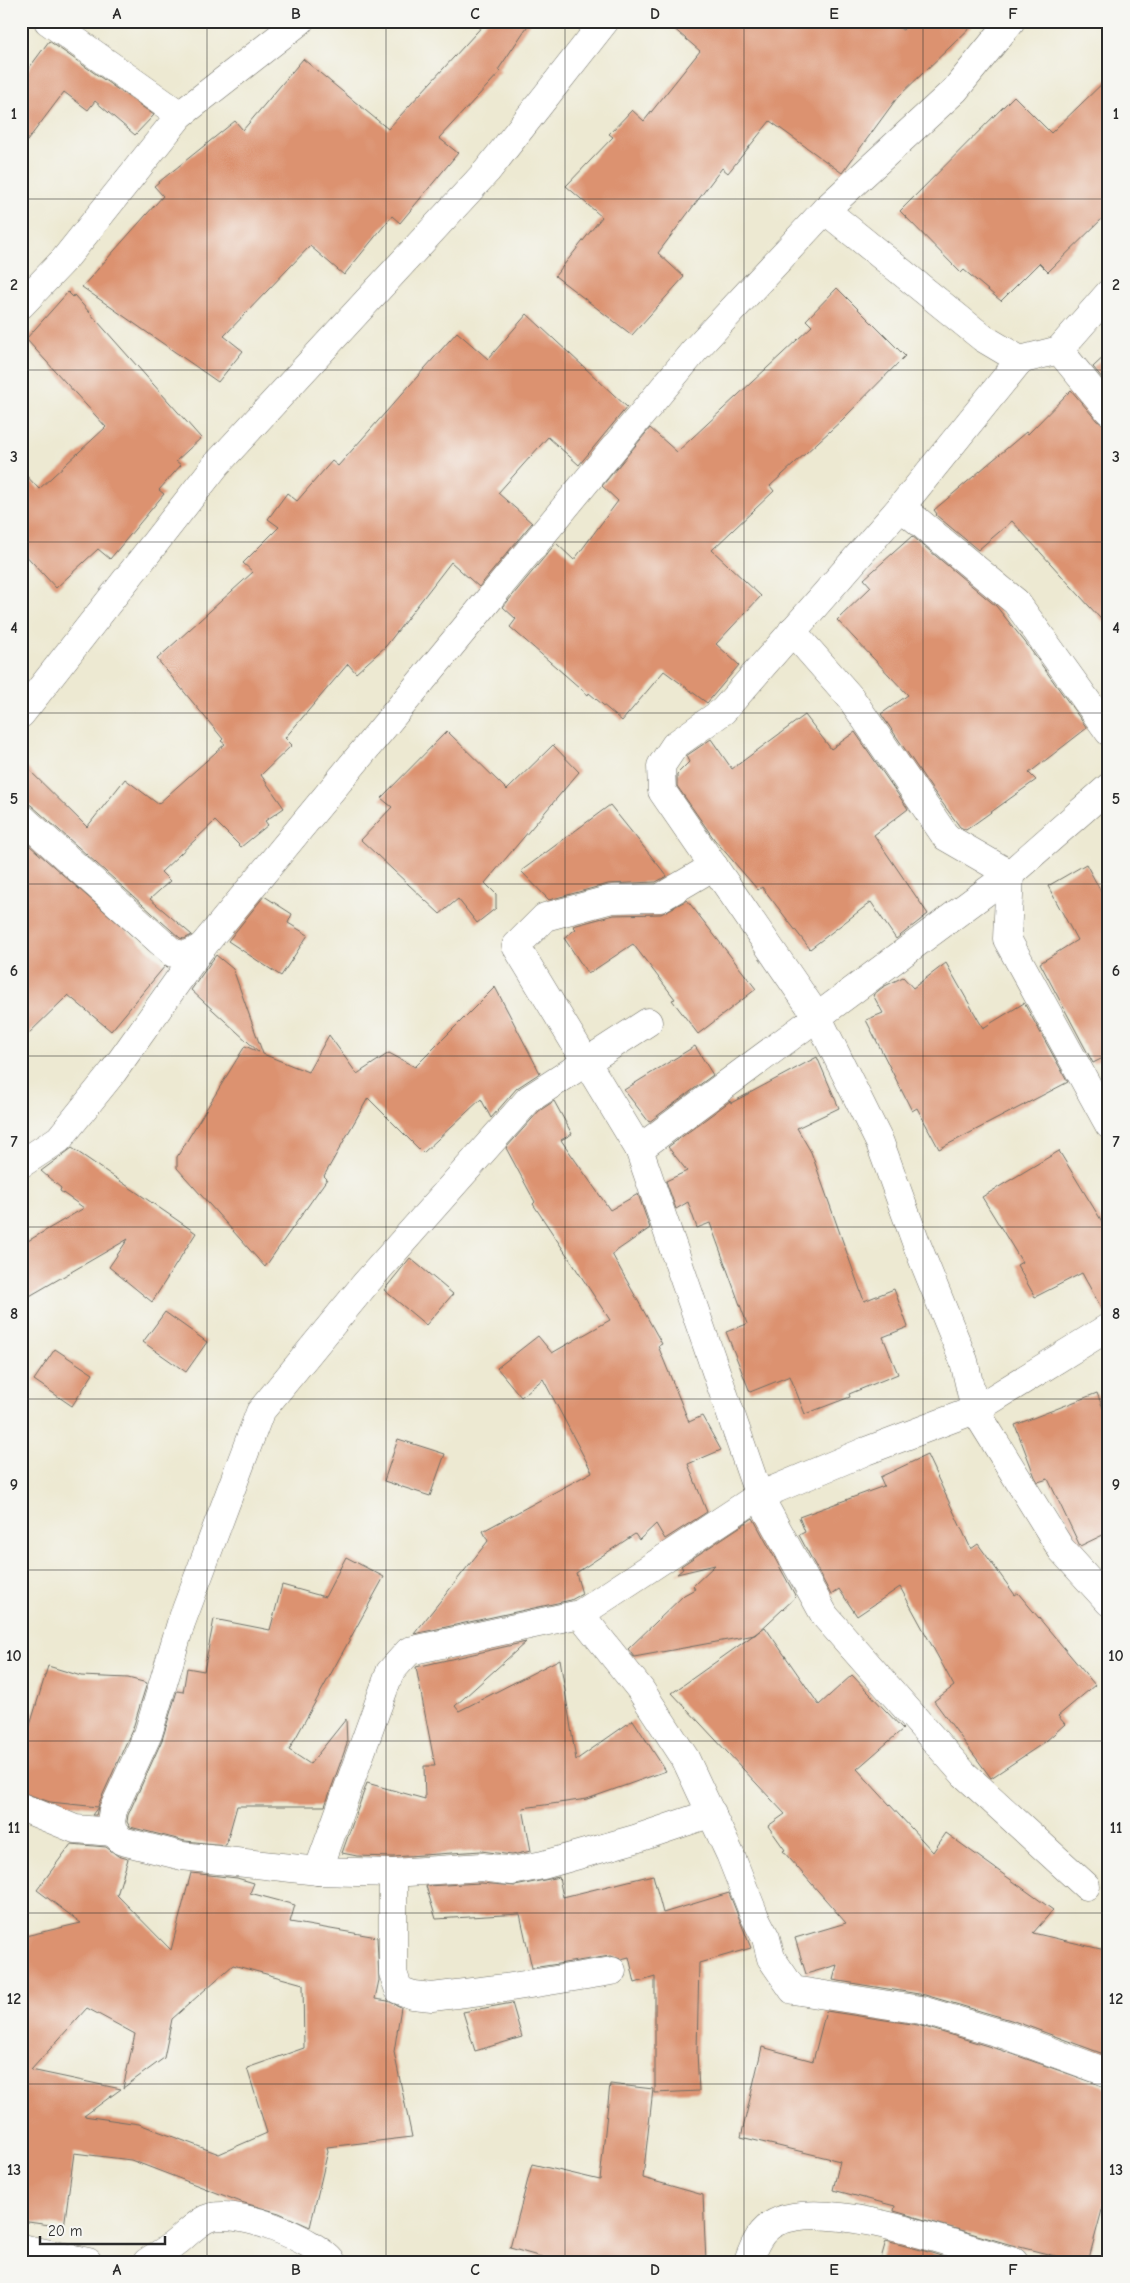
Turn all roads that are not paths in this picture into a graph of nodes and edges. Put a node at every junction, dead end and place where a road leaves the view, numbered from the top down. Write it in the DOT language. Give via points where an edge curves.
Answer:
graph roads {
  1 [pos="48,21"];
  2 [pos="300,21"];
  3 [pos="605,21"];
  4 [pos="1012,21"];
  5 [pos="180,115"];
  6 [pos="825,210"];
  7 [pos="1109,293"];
  8 [pos="21,306"];
  9 [pos="1059,350"];
  10 [pos="1020,360"];
  11 [pos="1109,411"];
  12 [pos="901,507"];
  13 [pos="792,631"];
  14 [pos="21,714"];
  15 [pos="1109,732"];
  16 [pos="1109,787"];
  17 [pos="21,817"];
  18 [pos="714,866"];
  19 [pos="1010,874"];
  20 [pos="202,947"];
  21 [pos="818,1018"];
  22 [pos="648,1022"];
  23 [pos="586,1062"];
  24 [pos="1109,1125"];
  25 [pos="639,1149"];
  26 [pos="21,1164"];
  27 [pos="1109,1327"];
  28 [pos="975,1410"];
  29 [pos="759,1496"];
  30 [pos="1109,1602"];
  31 [pos="580,1614"];
  32 [pos="21,1807"];
  33 [pos="712,1813"];
  34 [pos="113,1832"];
  35 [pos="318,1871"];
  36 [pos="393,1873"];
  37 [pos="1086,1886"];
  38 [pos="612,1971"];
  39 [pos="1109,2073"];
  40 [pos="21,2248"];
  41 [pos="88,2262"];
  42 [pos="147,2262"];
  43 [pos="332,2262"];
  44 [pos="748,2262"];
  45 [pos="1014,2262"];
  1 -- 5 [label="street"];
  2 -- 5 [label="street"];
  3 -- 14 [label="street" via="487,171 216,465"];
  4 -- 6 [label="street" via="955,90"];
  5 -- 8 [label="street" via="64,260"];
  6 -- 10 [label="street" via="983,338"];
  6 -- 20 [label="street" via="694,351"];
  7 -- 9 [label="street"];
  9 -- 10 [label="street"];
  9 -- 11 [label="street"];
  10 -- 12 [label="street"];
  12 -- 13 [label="street"];
  12 -- 15 [label="street" via="1016,602"];
  13 -- 18 [label="street" via="723,711 675,745 661,766 662,790"];
  13 -- 19 [label="street" via="850,697 946,838"];
  16 -- 19 [label="street"];
  17 -- 20 [label="street" via="173,952 187,955"];
  18 -- 21 [label="street"];
  18 -- 23 [label="street" via="660,898 612,899 545,917 516,946"];
  19 -- 21 [label="street"];
  19 -- 24 [label="street" via="1007,939"];
  20 -- 26 [label="street" via="59,1139"];
  21 -- 25 [label="street"];
  21 -- 28 [label="street" via="880,1143 964,1361"];
  22 -- 23 [label="street"];
  23 -- 25 [label="street"];
  23 -- 34 [label="street" via="529,1099 366,1283 260,1412 182,1623 148,1734 113,1810"];
  25 -- 29 [label="street"];
  27 -- 28 [label="street"];
  28 -- 29 [label="street"];
  28 -- 30 [label="street" via="1061,1549"];
  29 -- 31 [label="street"];
  29 -- 37 [label="street" via="825,1616 964,1774"];
  31 -- 33 [label="street" via="640,1689 685,1758"];
  31 -- 35 [label="street" via="409,1652 390,1672"];
  32 -- 34 [label="street" via="75,1829"];
  33 -- 36 [label="street" via="635,1839 512,1871 482,1867"];
  33 -- 39 [label="street" via="766,1938 771,1958 793,1990 922,2010 1006,2034"];
  34 -- 35 [label="street" via="122,1841 182,1856"];
  35 -- 36 [label="street"];
  36 -- 38 [label="street" via="393,1973 399,1990 432,1997"];
  40 -- 41 [label="street"];
  42 -- 43 [label="street" via="206,2220 220,2215 287,2231 324,2252"];
  44 -- 45 [label="street" via="756,2240 768,2228 780,2220 810,2215 865,2219"];
}
